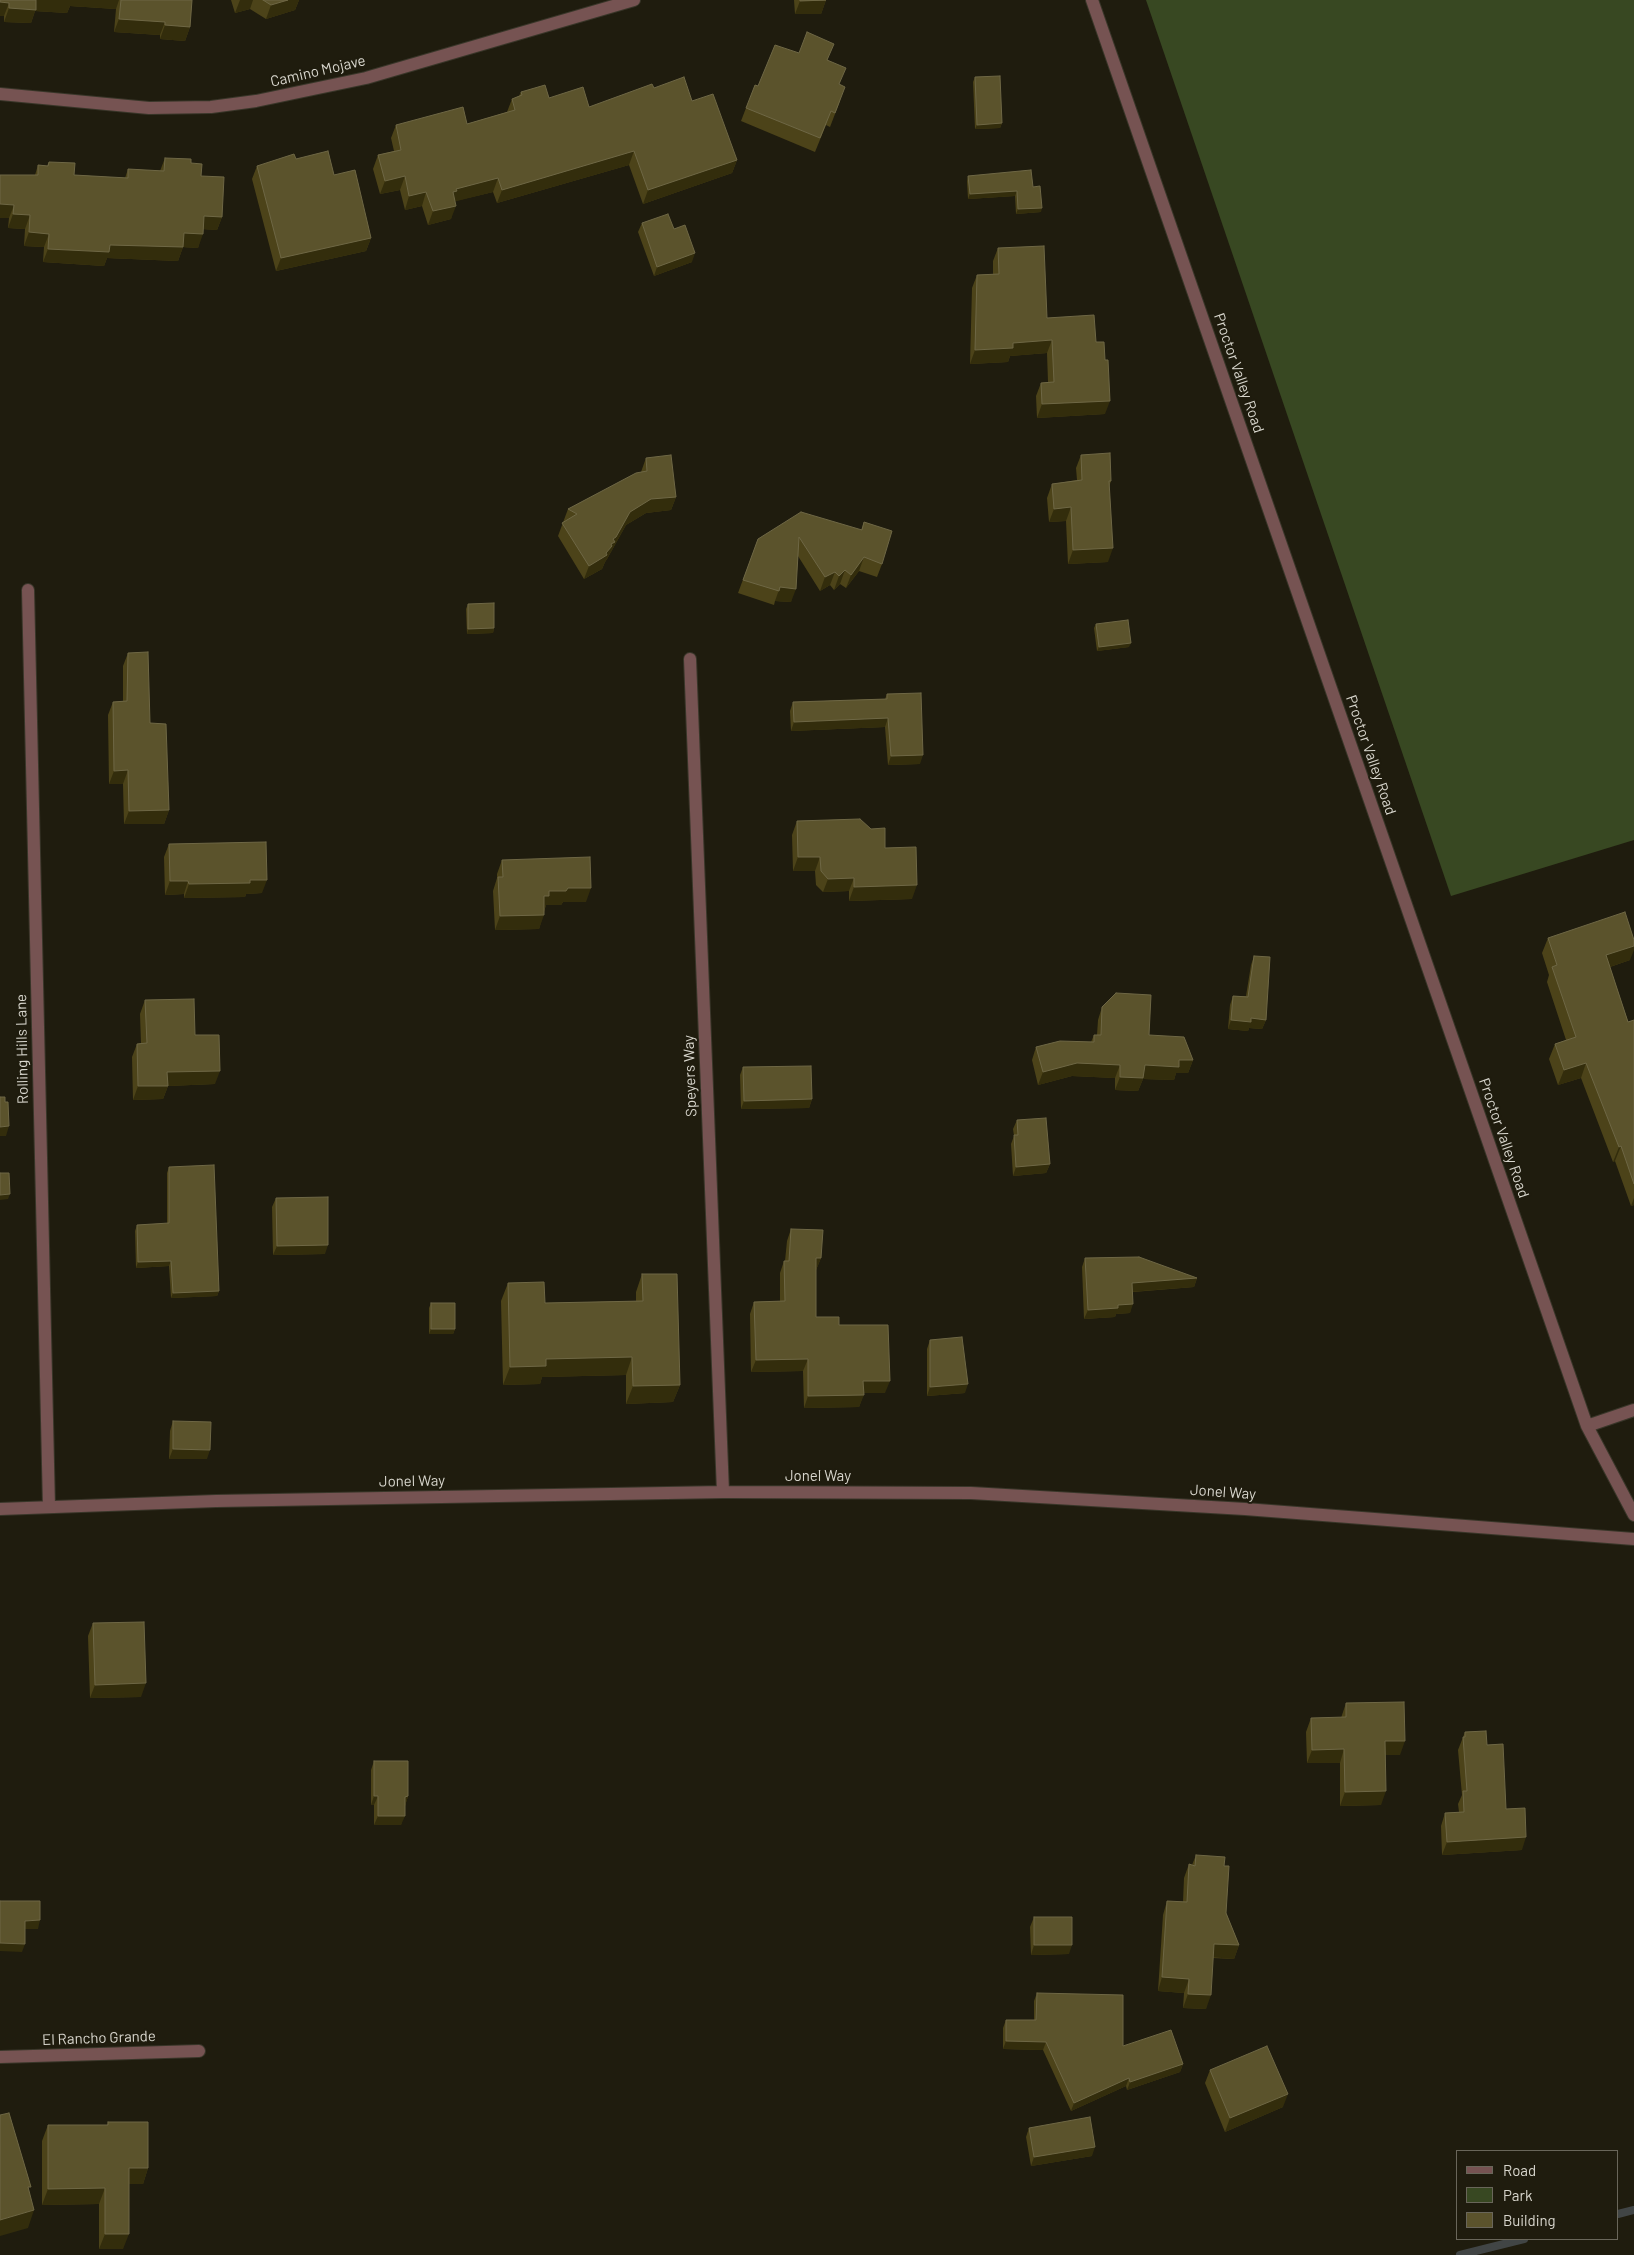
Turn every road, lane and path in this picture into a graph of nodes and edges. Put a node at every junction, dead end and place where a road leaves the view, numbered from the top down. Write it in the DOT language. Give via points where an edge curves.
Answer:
graph roads {
  1 [pos="634,0"];
  2 [pos="1092,0"];
  3 [pos="0,94"];
  4 [pos="28,590"];
  5 [pos="690,658"];
  6 [pos="1634,1410"];
  7 [pos="1587,1426"];
  8 [pos="722,1492"];
  9 [pos="49,1507"];
  10 [pos="0,1509"];
  11 [pos="1634,1515"];
  12 [pos="1634,1539"];
  13 [pos="199,2051"];
  14 [pos="0,2057"];
  1 -- 3 [label="street, Camino Mojave" via="366,78 256,101 210,107 149,108"];
  2 -- 7 [label="street, Proctor Valley Road"];
  4 -- 9 [label="street, Rolling Hills Lane"];
  5 -- 8 [label="street, Speyers Way"];
  6 -- 7 [label="street"];
  7 -- 11 [label="street, Proctor Valley Road"];
  8 -- 9 [label="street, Jonel Way"];
  8 -- 12 [label="street, Jonel Way" via="971,1493 1246,1509"];
  9 -- 10 [label="street, Jonel Way"];
  13 -- 14 [label="street, El Rancho Grande"];
}
